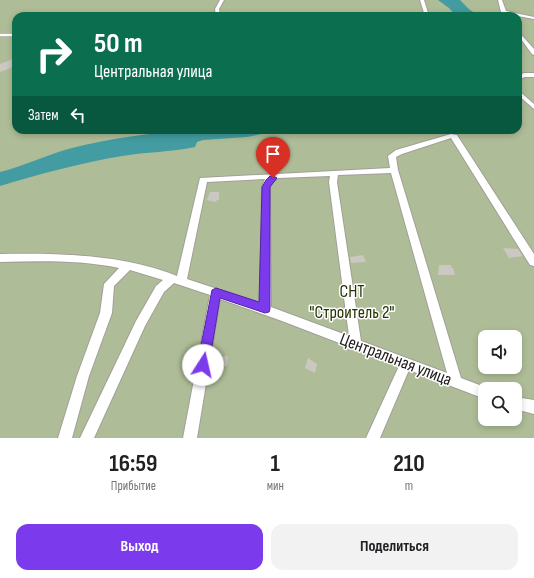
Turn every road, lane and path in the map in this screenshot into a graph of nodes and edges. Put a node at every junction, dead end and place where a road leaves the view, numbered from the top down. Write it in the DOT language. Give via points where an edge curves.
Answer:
graph roads {
  1 [pos="222,0"];
  2 [pos="422,0"];
  3 [pos="500,0"];
  4 [pos="217,12"];
  5 [pos="426,12"];
  6 [pos="503,12"];
  7 [pos="522,16"];
  8 [pos="534,18"];
  9 [pos="524,21"];
  10 [pos="534,22"];
  11 [pos="0,35"];
  12 [pos="12,35"];
  13 [pos="522,37"];
  14 [pos="534,53"];
  15 [pos="534,75"];
  16 [pos="522,76"];
  17 [pos="522,96"];
  18 [pos="534,107"];
  19 [pos="394,170"];
  20 [pos="335,173"];
  21 [pos="279,176"];
  22 [pos="0,258"];
  23 [pos="534,262"];
  24 [pos="128,266"];
  25 [pos="176,279"];
  26 [pos="216,293"];
  27 [pos="265,309"];
  28 [pos="356,344"];
  29 [pos="406,363"];
  30 [pos="456,382"];
  31 [pos="478,390"];
  32 [pos="522,404"];
  33 [pos="534,407"];
  34 [pos="65,438"];
  35 [pos="87,438"];
  36 [pos="190,438"];
  37 [pos="374,438"];
  1 -- 4 [label="street"];
  2 -- 5 [label="street"];
  3 -- 6 [label="street"];
  7 -- 8 [label="street"];
  9 -- 10 [label="street"];
  11 -- 12 [label="lane"];
  13 -- 14 [label="street"];
  15 -- 16 [label="street"];
  17 -- 18 [label="street"];
  19 -- 20 [label="street"];
  19 -- 23 [label="street" via="392,156 452,136"];
  19 -- 30 [label="street"];
  20 -- 21 [label="street"];
  20 -- 28 [label="street" via="333,182"];
  21 -- 25 [label="street" via="203,180"];
  21 -- 27 [label="street" via="268,182 266,187"];
  22 -- 24 [label="street, Центральная улица" via="63,257"];
  24 -- 25 [label="street, Центральная улица"];
  24 -- 34 [label="street" via="109,284 106,313 83,376"];
  25 -- 26 [label="street, Центральная улица"];
  25 -- 35 [label="street" via="160,289 140,324"];
  26 -- 27 [label="street, Центральная улица"];
  26 -- 36 [label="street"];
  27 -- 28 [label="street, Центральная улица"];
  28 -- 29 [label="street, Центральная улица"];
  29 -- 30 [label="street, Центральная улица"];
  29 -- 37 [label="street"];
  30 -- 31 [label="street, Центральная улица"];
  32 -- 33 [label="street"];
}
